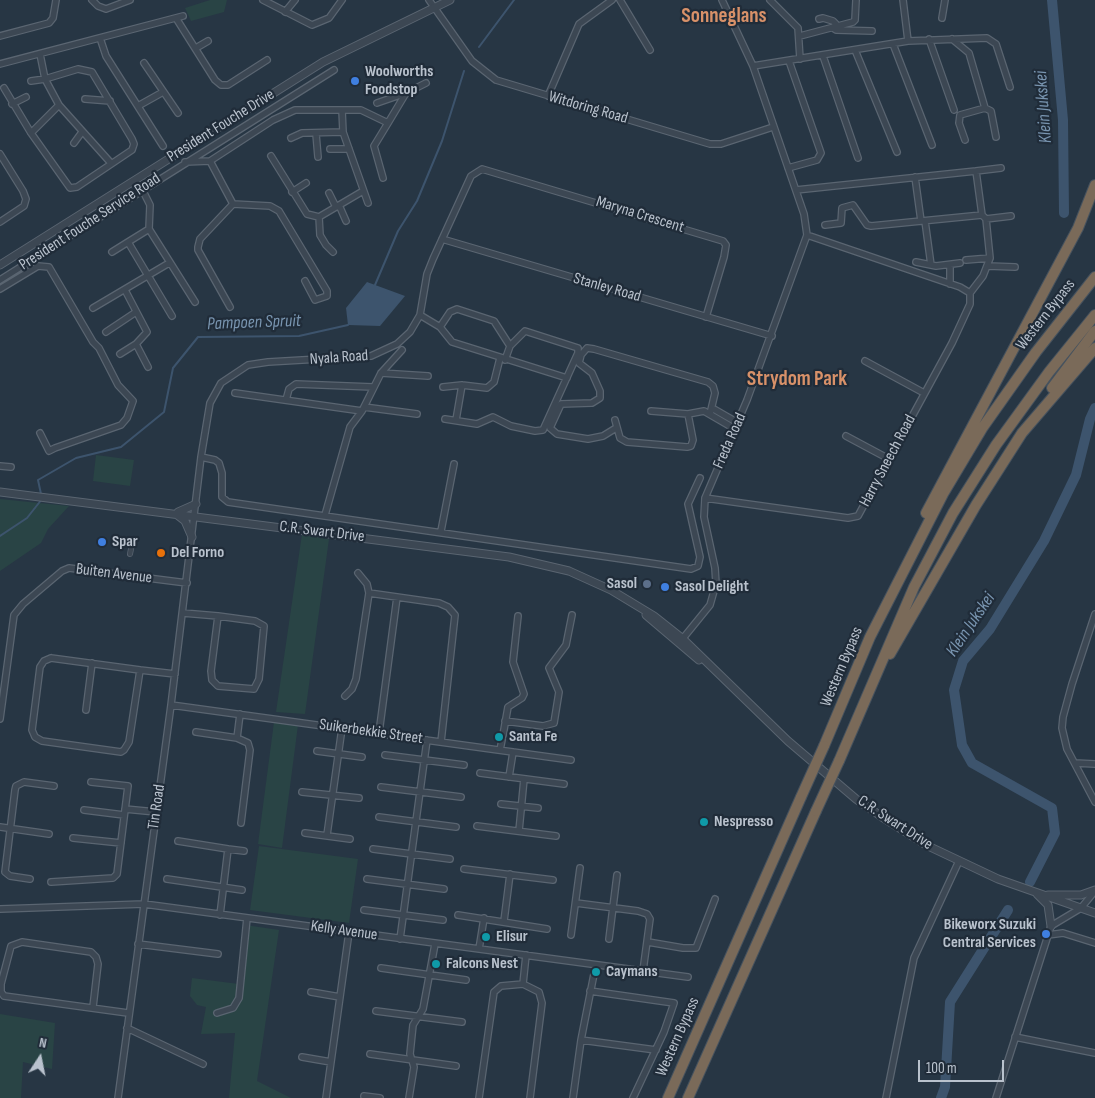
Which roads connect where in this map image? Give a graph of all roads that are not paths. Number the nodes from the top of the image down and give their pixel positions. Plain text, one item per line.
1 (56, 0) edge
2 (92, 0) edge
3 (130, 0) edge
4 (262, 0) edge
5 (295, 0) edge
6 (342, 0) edge
7 (430, 0) edge
8 (450, 0) edge
9 (612, 0) edge
10 (620, 0) edge
11 (722, 0) edge
12 (770, 0) edge
13 (856, 0) edge
14 (903, 0) edge
15 (945, 0) edge
16 (434, 8) junction
17 (286, 12) junction
18 (183, 16) dead end
19 (176, 18) junction
20 (942, 18) dead end
21 (818, 19) dead end
22 (834, 28) junction
23 (872, 31) dead end
24 (0, 36) edge
25 (800, 36) junction
26 (100, 38) junction
27 (929, 39) junction
28 (952, 39) junction
29 (208, 41) dead end
30 (908, 41) junction
31 (893, 44) junction
32 (196, 48) junction
33 (650, 50) dead end
34 (855, 50) junction
35 (40, 54) junction
36 (823, 56) junction
37 (800, 59) junction
38 (267, 60) dead end
39 (789, 60) junction
40 (144, 63) dead end
41 (0, 64) edge
42 (753, 66) junction
43 (334, 70) dead end
44 (45, 80) junction
45 (31, 81) dead end
46 (426, 83) dead end
47 (1010, 87) dead end
48 (4, 88) dead end
49 (163, 92) junction
50 (406, 93) junction
51 (548, 96) junction
52 (26, 97) dead end
53 (85, 99) dead end
54 (110, 101) junction
55 (377, 103) dead end
56 (12, 104) junction
57 (59, 105) junction
58 (138, 106) junction
59 (985, 108) junction
60 (342, 110) junction
61 (954, 110) dead end
62 (178, 113) dead end
63 (388, 123) junction
64 (773, 127) junction
65 (82, 132) junction
66 (343, 132) junction
67 (31, 133) junction
68 (316, 134) junction
69 (996, 137) dead end
70 (291, 138) dead end
71 (965, 140) dead end
72 (74, 143) dead end
73 (932, 145) dead end
74 (163, 146) dead end
75 (330, 149) dead end
76 (349, 149) junction
77 (897, 152) dead end
78 (0, 154) edge
79 (271, 156) dead end
80 (318, 157) dead end
81 (858, 158) dead end
82 (210, 160) junction
83 (110, 162) junction
84 (185, 162) junction
85 (788, 168) junction
86 (1001, 168) dead end
87 (480, 169) joint
88 (976, 171) junction
89 (915, 177) junction
90 (383, 178) dead end
91 (306, 183) dead end
92 (1095, 185) edge
93 (142, 189) junction
94 (796, 190) junction
95 (292, 192) junction
96 (363, 192) junction
97 (329, 193) dead end
98 (368, 203) dead end
99 (233, 204) junction
100 (337, 206) junction
101 (1011, 216) dead end
102 (319, 217) junction
103 (984, 217) junction
104 (346, 221) dead end
105 (923, 221) junction
106 (0, 222) edge
107 (825, 226) dead end
108 (149, 229) junction
109 (807, 235) junction
110 (442, 239) junction
111 (128, 242) junction
112 (112, 252) dead end
113 (333, 252) dead end
114 (990, 258) junction
115 (966, 260) dead end
116 (916, 262) dead end
117 (169, 263) junction
118 (960, 263) dead end
119 (0, 265) edge
120 (931, 265) junction
121 (950, 265) junction
122 (988, 266) junction
123 (1015, 267) dead end
124 (149, 276) junction
125 (1095, 277) edge
126 (0, 280) edge
127 (305, 281) dead end
128 (950, 284) junction
129 (0, 289) edge
130 (125, 290) junction
131 (970, 293) junction
132 (195, 302) dead end
133 (230, 307) dead end
134 (93, 308) dead end
135 (136, 312) junction
136 (420, 315) junction
137 (1095, 315) edge
138 (172, 316) dead end
139 (706, 317) junction
140 (440, 327) junction
141 (1095, 331) edge
142 (106, 332) dead end
143 (772, 336) junction
144 (136, 344) junction
145 (510, 346) junction
146 (1095, 348) edge
147 (402, 350) dead end
148 (120, 354) dead end
149 (503, 359) junction
150 (865, 361) dead end
151 (148, 367) dead end
152 (381, 373) junction
153 (428, 376) dead end
154 (567, 378) junction
155 (462, 385) junction
156 (373, 387) junction
157 (443, 387) dead end
158 (235, 393) dead end
159 (924, 393) junction
160 (286, 400) junction
161 (363, 409) junction
162 (650, 411) dead end
163 (711, 411) junction
164 (417, 414) dead end
165 (688, 414) junction
166 (445, 419) dead end
167 (456, 420) junction
168 (615, 420) dead end
169 (738, 423) junction
170 (616, 428) junction
171 (735, 429) junction
172 (40, 432) dead end
173 (1022, 433) junction
174 (846, 436) dead end
175 (202, 457) junction
176 (889, 459) junction
177 (454, 464) dead end
178 (0, 466) edge
179 (11, 467) dead end
180 (700, 478) dead end
181 (0, 492) edge
182 (705, 498) junction
183 (196, 504) junction
184 (174, 513) junction
185 (194, 515) junction
186 (325, 515) junction
187 (441, 531) junction
188 (192, 537) junction
189 (132, 544) dead end
190 (130, 554) dead end
191 (358, 573) dead end
192 (187, 583) junction
193 (369, 593) junction
194 (397, 597) junction
195 (183, 613) junction
196 (1095, 614) edge
197 (572, 615) dead end
198 (218, 616) junction
199 (518, 616) dead end
200 (870, 637) junction
201 (681, 641) junction
202 (92, 663) junction
203 (140, 670) junction
204 (175, 674) junction
205 (3, 677) edge
206 (868, 690) junction
207 (345, 696) dead end
208 (171, 705) junction
209 (86, 710) dead end
210 (240, 714) junction
211 (0, 719) edge
212 (505, 721) junction
213 (342, 728) junction
214 (196, 732) dead end
215 (379, 733) junction
216 (237, 738) junction
217 (427, 740) junction
218 (441, 742) junction
219 (500, 750) junction
220 (317, 751) dead end
221 (513, 752) junction
222 (339, 754) junction
223 (385, 755) dead end
224 (362, 757) dead end
225 (424, 760) junction
226 (571, 760) dead end
227 (1075, 763) junction
228 (1095, 764) edge
229 (464, 765) dead end
230 (480, 773) dead end
231 (509, 777) junction
232 (524, 779) junction
233 (91, 782) dead end
234 (564, 784) dead end
235 (54, 786) dead end
236 (380, 787) dead end
237 (302, 792) dead end
238 (419, 792) junction
239 (333, 795) junction
240 (460, 797) dead end
241 (359, 798) dead end
242 (1095, 802) edge
243 (501, 804) dead end
244 (522, 806) junction
245 (538, 808) dead end
246 (84, 810) dead end
247 (125, 812) junction
248 (156, 812) junction
249 (379, 817) dead end
250 (414, 822) junction
251 (241, 824) dead end
252 (456, 826) dead end
253 (478, 826) dead end
254 (0, 827) edge
255 (9, 829) junction
256 (519, 831) junction
257 (305, 833) dead end
258 (49, 834) dead end
259 (327, 835) junction
260 (556, 836) dead end
261 (73, 838) dead end
262 (350, 838) dead end
263 (178, 841) dead end
264 (121, 843) junction
265 (228, 849) junction
266 (373, 849) dead end
267 (244, 852) dead end
268 (411, 854) junction
269 (450, 860) dead end
270 (959, 861) junction
271 (580, 868) dead end
272 (464, 869) dead end
273 (510, 874) junction
274 (618, 875) dead end
275 (30, 879) dead end
276 (167, 879) dead end
277 (368, 879) dead end
278 (553, 880) dead end
279 (51, 882) dead end
280 (406, 884) junction
281 (223, 887) junction
282 (444, 889) dead end
283 (242, 890) dead end
284 (1095, 891) edge
285 (1038, 894) junction
286 (715, 900) dead end
287 (144, 904) junction
288 (576, 904) junction
289 (613, 908) junction
290 (1081, 908) junction
291 (0, 909) edge
292 (364, 910) dead end
293 (1095, 913) edge
294 (220, 915) junction
295 (403, 915) junction
296 (458, 915) dead end
297 (247, 918) junction
298 (484, 918) junction
299 (443, 920) dead end
300 (504, 921) junction
301 (1051, 926) junction
302 (547, 929) dead end
303 (349, 932) junction
304 (1048, 935) junction
305 (571, 936) dead end
306 (400, 939) junction
307 (609, 939) dead end
308 (648, 942) junction
309 (1095, 943) edge
310 (138, 944) junction
311 (435, 944) junction
312 (479, 949) junction
313 (218, 954) dead end
314 (526, 955) junction
315 (381, 968) dead end
316 (595, 970) junction
317 (643, 971) junction
318 (429, 975) junction
319 (688, 977) dead end
320 (466, 980) dead end
321 (523, 984) junction
322 (590, 990) junction
323 (310, 992) dead end
324 (340, 997) junction
325 (93, 1007) junction
326 (376, 1011) dead end
327 (217, 1012) dead end
328 (128, 1013) junction
329 (419, 1017) junction
330 (462, 1022) dead end
331 (127, 1028) junction
332 (1015, 1037) junction
333 (581, 1040) junction
334 (656, 1050) junction
335 (1095, 1053) edge
336 (370, 1054) dead end
337 (302, 1058) dead end
338 (412, 1060) junction
339 (331, 1062) junction
340 (203, 1064) dead end
341 (456, 1066) dead end
342 (364, 1096) dead end
343 (118, 1098) edge
344 (326, 1098) edge
345 (380, 1098) edge
346 (409, 1098) edge
347 (479, 1098) edge
348 (530, 1098) edge
349 (573, 1098) edge
350 (633, 1098) edge
351 (668, 1098) edge
352 (688, 1098) edge
353 (886, 1098) edge
354 (996, 1098) edge

1 - 24 street
2 - 3 street
4 - 17 street
5 - 17 street
6 - 17 street
7 - 16 street, Witdoring Road
8 - 16 street, President Fouche Drive
9 - 51 street
10 - 33 street
11 - 42 street
12 - 25 street
13 - 22 street
14 - 30 street
15 - 20 street
16 - 51 street, Witdoring Road
16 - 119 street, President Fouche Drive
18 - 19 street
19 - 26 street
19 - 32 street
21 - 22 street
22 - 23 street
22 - 25 street
25 - 37 street
26 - 35 street
26 - 58 street
27 - 28 street
27 - 30 street
27 - 61 street
28 - 47 street
28 - 59 street
29 - 32 street
30 - 31 street
31 - 34 street
31 - 73 street
32 - 38 street
34 - 36 street
34 - 77 street
35 - 41 street
35 - 44 street
36 - 37 street
36 - 81 street
37 - 39 street
39 - 42 street
39 - 85 street
40 - 49 street
42 - 64 street
43 - 84 street, President Fouche Service Road
44 - 45 street
44 - 54 street
44 - 57 street
46 - 50 street
48 - 56 street
49 - 58 street
49 - 62 street
50 - 55 street
50 - 63 street
51 - 64 street, Witdoring Road
52 - 56 street
53 - 54 street
54 - 83 street
56 - 67 street
57 - 65 street
57 - 67 street
58 - 74 street
59 - 69 street
59 - 71 street
60 - 63 street
60 - 66 street
60 - 82 street
63 - 90 street
64 - 85 street
65 - 72 street
65 - 83 street
66 - 68 street
66 - 76 street
67 - 83 street
68 - 70 street
68 - 80 street
75 - 76 street
76 - 96 street
78 - 106 street
79 - 95 street
82 - 84 street
82 - 99 street
84 - 93 street, President Fouche Service Road
85 - 94 street
86 - 88 street
87 - 110 street, Nyala Road
87 - 139 street, Maryna Crescent
88 - 89 street
88 - 103 street
89 - 94 street
89 - 105 street
91 - 95 street
92 - 200 highway
93 - 108 street
93 - 126 street, President Fouche Service Road
94 - 109 street
95 - 102 street
96 - 98 street
96 - 100 street
97 - 100 street
99 - 127 street
99 - 133 street
100 - 102 street
100 - 104 street
101 - 103 street
102 - 113 street
103 - 105 street
103 - 114 street
105 - 107 street
105 - 120 street
108 - 111 street
108 - 117 street
109 - 128 street
109 - 143 street, Freda Road
110 - 136 street, Nyala Road
110 - 139 street, Stanley Road
111 - 112 street
111 - 124 street
114 - 115 street
114 - 122 street
116 - 120 street
117 - 124 street
117 - 132 street
118 - 121 street
120 - 121 street
121 - 128 street
122 - 123 street
122 - 131 street
124 - 130 street
124 - 138 street
125 - 200 highway, Western Bypass
128 - 131 street
129 - 172 street
130 - 134 street
130 - 135 street
131 - 159 street, Harry Sneech Road
135 - 142 street
135 - 144 street
136 - 140 street
136 - 175 street, Nyala Road
137 - 206 highway, Western Bypass
139 - 143 street, Stanley Road
140 - 145 street
140 - 149 street
141 - 173 highway
143 - 169 street, Freda Road
144 - 148 street
144 - 151 street
145 - 149 street
145 - 154 street
146 - 173 highway
147 - 152 street
149 - 154 street
149 - 155 street
150 - 159 street
152 - 153 street
152 - 156 street
154 - 167 street
155 - 157 street
155 - 167 street
156 - 160 street
156 - 161 street
158 - 160 street
159 - 176 street, Harry Sneech Road
160 - 161 street
161 - 164 street
161 - 186 street
162 - 165 street
163 - 165 street
163 - 169 street
163 - 170 street
163 - 171 street
165 - 170 street
166 - 167 street
168 - 170 street
169 - 171 street, Freda Road
171 - 182 street, Freda Road
173 - 206 highway
174 - 176 street
175 - 183 street, Nyala Road
175 - 186 street
176 - 182 street, Harry Sneech Road
177 - 187 street
178 - 179 street
180 - 187 street
181 - 184 street, C.R. Swart Drive
182 - 201 street, Freda Road
183 - 184 street
183 - 185 street, Nyala Road
184 - 185 street, C.R. Swart Drive
184 - 188 street
185 - 188 street, Tin Road
185 - 201 street, C.R. Swart Drive
186 - 187 street
188 - 192 street, Tin Road
189 - 190 street
191 - 193 street
192 - 195 street, Tin Road
192 - 205 street, Buiten Avenue
193 - 194 street
193 - 207 street
194 - 215 street
194 - 218 street
195 - 198 street
195 - 204 street, Tin Road
196 - 227 street
197 - 212 street
198 - 198 street
199 - 212 street
200 - 351 highway, Western Bypass, bridge
201 - 270 street, C.R. Swart Drive
202 - 203 street
202 - 203 street
202 - 209 street
203 - 204 street
204 - 208 street, Tin Road
205 - 211 street, Buiten Avenue
206 - 352 highway, Western Bypass, bridge
208 - 210 street, Suikerbekkie Street
208 - 248 street, Tin Road
210 - 213 street, Suikerbekkie Street
210 - 216 street
212 - 219 street
213 - 215 street, Suikerbekkie Street
213 - 222 street
214 - 216 street
215 - 217 street, Suikerbekkie Street
216 - 251 street
217 - 218 street, Suikerbekkie Street
217 - 225 street
218 - 219 street, Suikerbekkie Street
219 - 221 street, Suikerbekkie Street
220 - 222 street
221 - 226 street, Suikerbekkie Street
221 - 231 street
222 - 224 street
222 - 239 street
223 - 225 street
225 - 229 street
225 - 238 street
227 - 228 street
227 - 242 street
230 - 231 street
231 - 232 street
232 - 234 street
232 - 244 street
233 - 247 street
235 - 255 street
236 - 238 street
237 - 239 street
238 - 240 street
238 - 250 street
239 - 241 street
239 - 259 street
243 - 244 street
244 - 245 street
244 - 256 street
246 - 247 street
247 - 248 street
247 - 264 street
248 - 287 street, Tin Road
249 - 250 street
250 - 252 street
250 - 268 street
253 - 256 street
254 - 255 street
255 - 258 street
255 - 275 street
256 - 260 street
257 - 259 street
259 - 262 street
261 - 264 street
263 - 265 street
264 - 279 street
265 - 267 street
265 - 281 street
266 - 268 street
268 - 269 street
268 - 280 street
270 - 285 street, C.R. Swart Drive
270 - 353 street
271 - 288 street
272 - 273 street
273 - 278 street
273 - 300 street
274 - 289 street
276 - 281 street
277 - 280 street
280 - 282 street
280 - 295 street
281 - 283 street
281 - 294 street
284 - 285 street
284 - 290 street
285 - 290 street, C.R. Swart Drive
285 - 301 street
286 - 308 street
287 - 291 street, Kelly Avenue
287 - 294 street, Kelly Avenue
287 - 310 street, Tin Road
288 - 289 street
288 - 305 street
289 - 307 street
289 - 308 street
290 - 293 street, C.R. Swart Drive
290 - 301 street
292 - 295 street
294 - 297 street, Kelly Avenue
295 - 299 street
295 - 306 street
296 - 298 street
297 - 303 street, Kelly Avenue
297 - 327 street
298 - 300 street
298 - 312 street
300 - 302 street
301 - 304 street
303 - 306 street, Kelly Avenue
303 - 324 street
304 - 309 street
304 - 332 street
306 - 311 street, Kelly Avenue
308 - 317 street
310 - 313 street
310 - 328 street, Tin Road
311 - 312 street, Kelly Avenue
311 - 318 street
312 - 314 street, Kelly Avenue
314 - 316 street, Kelly Avenue
314 - 321 street
315 - 318 street
316 - 317 street, Kelly Avenue
316 - 322 street
317 - 319 street, Kelly Avenue
318 - 320 street
318 - 329 street
321 - 347 street
321 - 348 street
322 - 333 street
322 - 334 street
323 - 324 street
324 - 339 street
325 - 325 street
325 - 328 street
326 - 329 street
328 - 331 street, Tin Road
329 - 330 street
329 - 338 street
331 - 340 street
331 - 343 street, Tin Road
332 - 335 street
332 - 354 street
333 - 334 street
333 - 349 street
334 - 350 street
336 - 338 street
337 - 339 street
338 - 341 street
338 - 346 street
339 - 344 street
342 - 345 street

